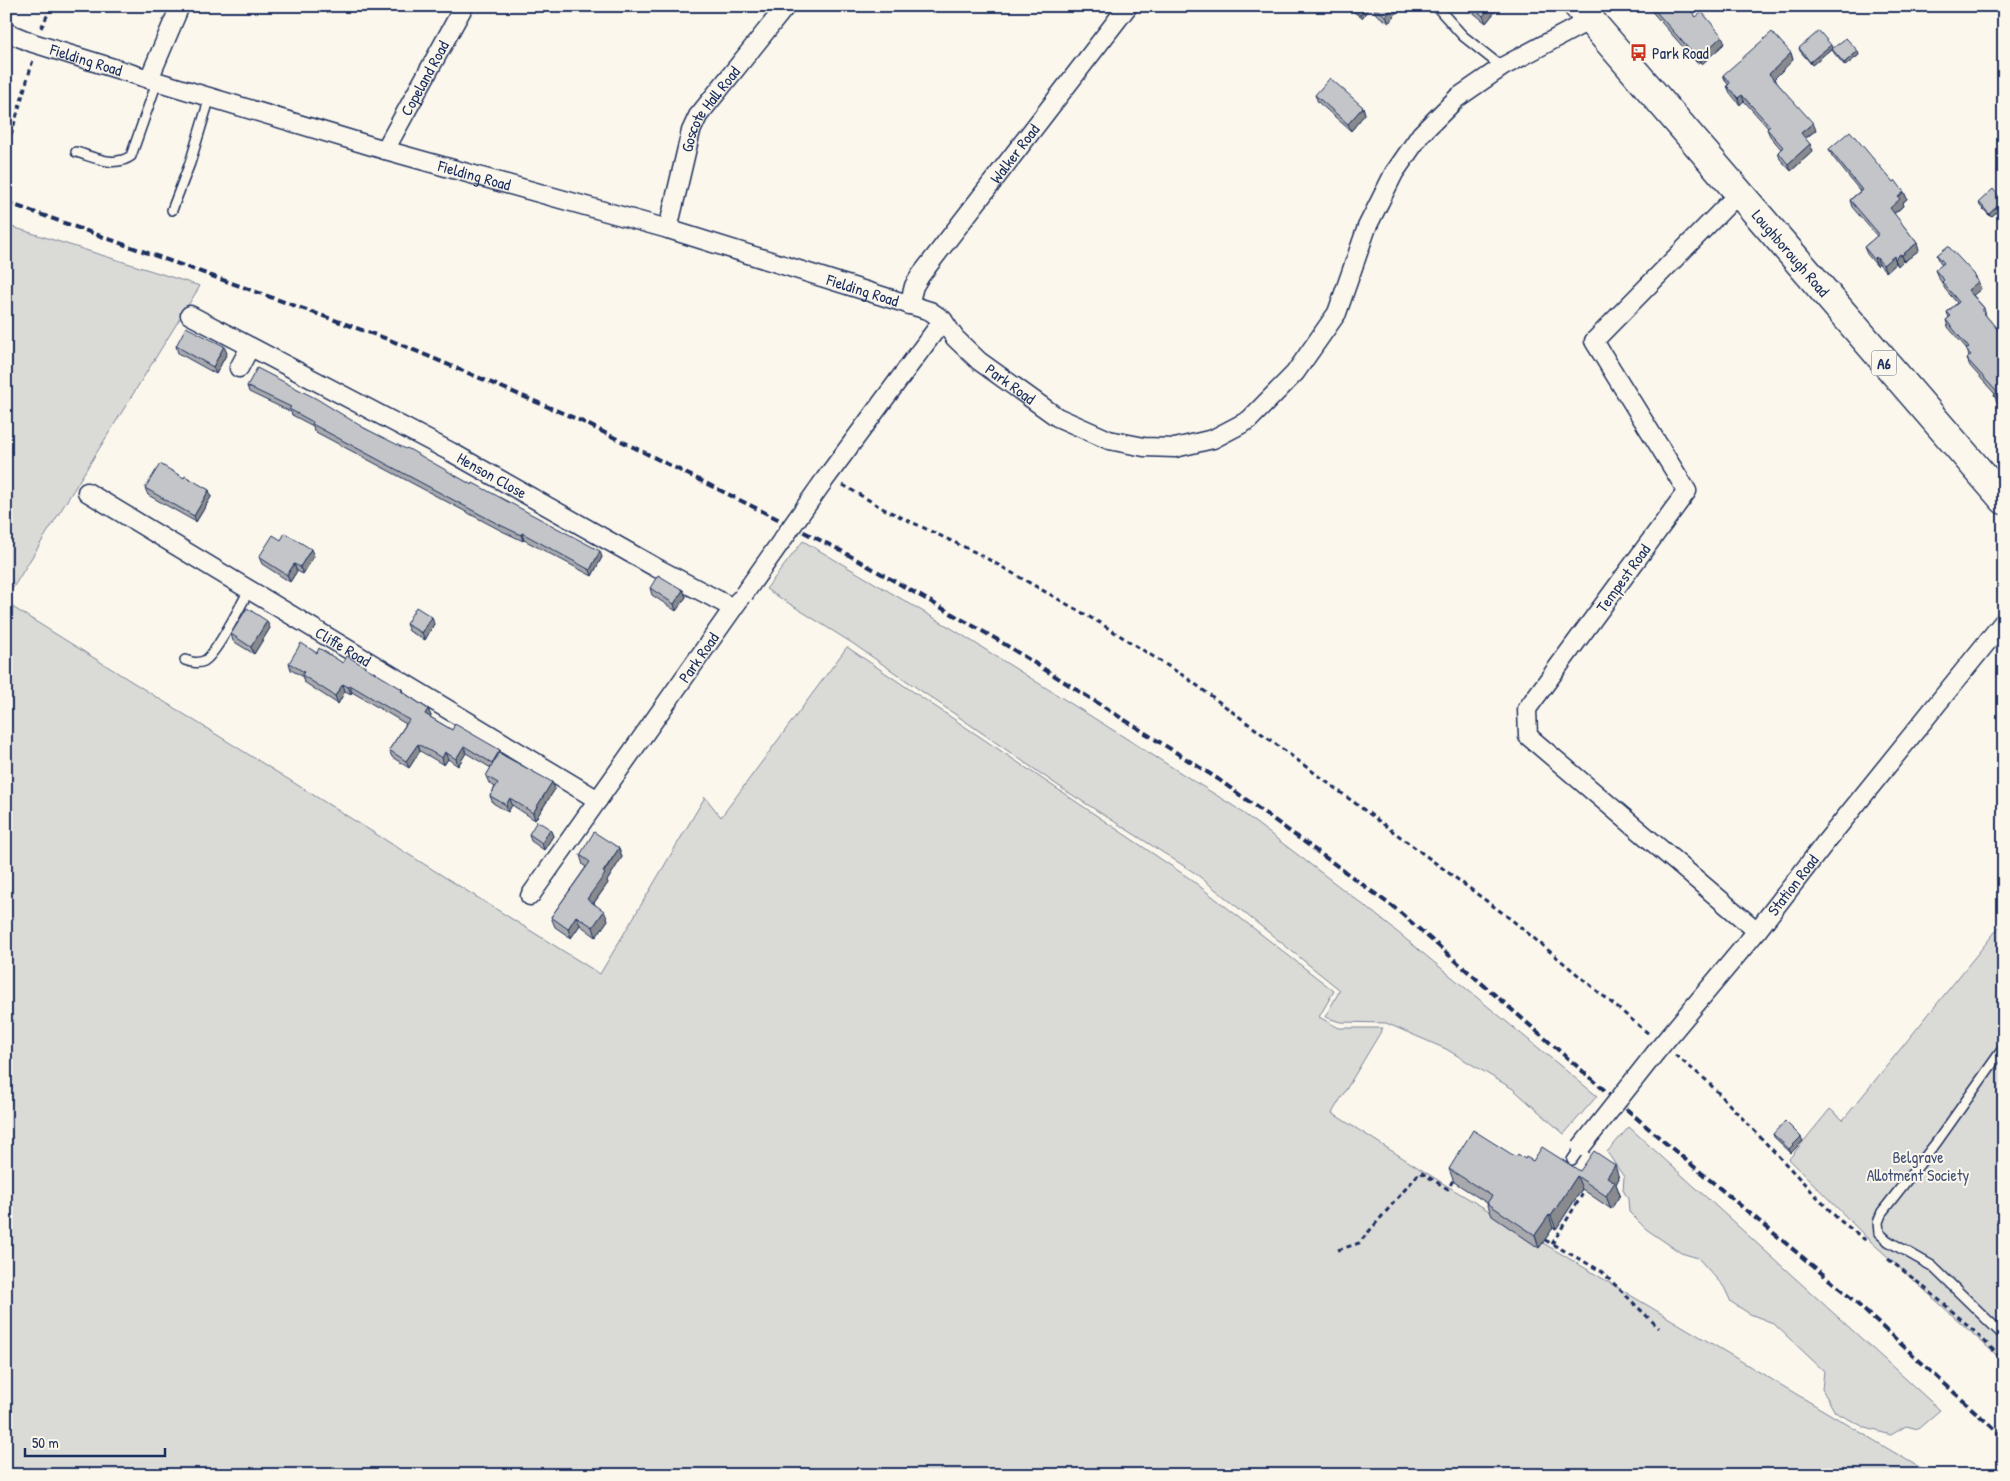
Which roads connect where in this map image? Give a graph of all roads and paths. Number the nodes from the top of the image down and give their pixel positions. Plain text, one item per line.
1 (52, 6) edge
2 (180, 6) edge
3 (464, 6) edge
4 (786, 6) edge
5 (1128, 6) edge
6 (1436, 6) edge
7 (1584, 13) edge
8 (6, 32) edge
9 (33, 43) junction
10 (1502, 67) junction
11 (153, 80) junction
12 (210, 97) junction
13 (385, 150) junction
14 (6, 152) edge
15 (76, 152) dead end
16 (1738, 194) junction
17 (172, 210) dead end
18 (668, 229) junction
19 (909, 305) junction
20 (190, 314) dead end
21 (943, 320) junction
22 (250, 346) junction
23 (239, 368) dead end
24 (825, 479) junction
25 (87, 492) dead end
26 (2004, 500) edge
27 (249, 590) junction
28 (738, 601) junction
29 (2004, 621) edge
30 (185, 660) dead end
31 (598, 800) junction
32 (530, 896) dead end
33 (1757, 931) junction
34 (2004, 1047) edge
35 (1659, 1049) junction
36 (1576, 1154) dead end
37 (1457, 1174) edge
38 (1582, 1186) edge
39 (1545, 1240) edge
40 (1868, 1243) dead end
41 (1552, 1244) junction
42 (1338, 1250) dead end
43 (1883, 1254) dead end
44 (1659, 1328) dead end
45 (2004, 1336) edge
46 (2004, 1361) edge

1 - 9 path
2 - 11 street
3 - 13 street, Copeland Road
4 - 18 street, Goscote Hall Road
5 - 19 street, Walker Road
6 - 10 lane
7 - 10 street, Park Road
7 - 16 highway, Loughborough Road / A6
8 - 9 street, Fielding Road
9 - 11 street, Fielding Road
9 - 14 path
10 - 21 street, Park Road
11 - 12 street, Fielding Road
11 - 15 lane
12 - 13 street, Fielding Road
12 - 17 lane
13 - 18 street, Fielding Road
16 - 26 highway, Loughborough Road / A6
16 - 33 street, Tempest Road
18 - 19 street, Fielding Road
19 - 21 street, Fielding Road
20 - 22 street, Henson Close
21 - 24 street, Park Road
22 - 23 street
22 - 28 street, Henson Close
24 - 28 street, Park Road, bridge
24 - 35 path
25 - 27 street, Cliffe Road
27 - 30 lane
27 - 31 street, Cliffe Road
28 - 31 street, Park Road
29 - 33 street, Station Road
31 - 32 street, Park Road
33 - 35 street, Station Road
34 - 45 lane
35 - 36 street, Station Road, bridge
35 - 40 path
37 - 42 path
38 - 41 path
39 - 41 path
41 - 44 path
43 - 46 path

